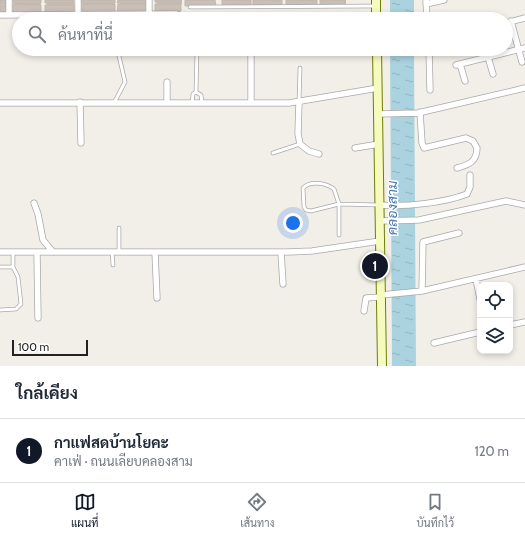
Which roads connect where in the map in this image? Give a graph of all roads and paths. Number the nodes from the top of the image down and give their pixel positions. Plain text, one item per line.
1 (9, 0) edge
2 (78, 0) edge
3 (149, 0) edge
4 (444, 0) edge
5 (426, 2) edge
6 (376, 3) edge
7 (190, 7) dead end
8 (78, 12) edge
9 (149, 12) edge
10 (427, 12) edge
11 (0, 15) edge
12 (9, 15) junction
13 (12, 15) edge
14 (525, 18) edge
15 (513, 21) edge
16 (513, 36) edge
17 (525, 48) edge
18 (518, 50) junction
19 (513, 51) edge
20 (119, 56) dead end
21 (197, 56) edge
22 (251, 56) edge
23 (377, 56) edge
24 (428, 56) edge
25 (492, 56) edge
26 (488, 57) junction
27 (522, 62) dead end
28 (300, 68) dead end
29 (493, 74) dead end
30 (465, 81) dead end
31 (167, 82) dead end
32 (378, 88) junction
33 (525, 88) edge
34 (430, 90) dead end
35 (196, 92) junction
36 (80, 102) junction
37 (299, 102) junction
38 (0, 103) edge
39 (114, 103) junction
40 (167, 103) junction
41 (192, 103) junction
42 (202, 103) junction
43 (251, 103) junction
44 (419, 113) junction
45 (378, 114) junction
46 (82, 143) dead end
47 (300, 144) junction
48 (379, 144) junction
49 (354, 148) dead end
50 (273, 153) dead end
51 (319, 154) dead end
52 (457, 168) dead end
53 (470, 174) dead end
54 (34, 202) dead end
55 (340, 204) junction
56 (380, 205) junction
57 (525, 205) edge
58 (384, 221) junction
59 (119, 228) dead end
60 (459, 233) dead end
61 (339, 235) dead end
62 (380, 240) junction
63 (0, 252) edge
64 (13, 252) junction
65 (37, 252) junction
66 (53, 252) junction
67 (112, 252) junction
68 (119, 252) junction
69 (155, 252) junction
70 (281, 252) junction
71 (113, 265) dead end
72 (0, 267) edge
73 (13, 267) junction
74 (525, 267) edge
75 (476, 279) junction
76 (283, 284) dead end
77 (477, 284) edge
78 (421, 291) junction
79 (381, 296) junction
80 (157, 298) dead end
81 (0, 310) edge
82 (364, 311) dead end
83 (38, 318) dead end
84 (525, 322) edge
85 (513, 324) edge
86 (477, 333) edge
87 (434, 343) dead end
88 (382, 366) edge

1 - 12 street
2 - 8 street
3 - 9 street
4 - 5 street
5 - 10 street
6 - 7 lane
11 - 12 street
12 - 13 street
14 - 15 street
16 - 18 street
17 - 18 street
18 - 19 street
18 - 27 street
20 - 39 lane
21 - 35 lane
22 - 43 street
23 - 32 main road
24 - 34 street
25 - 26 street
26 - 29 street
26 - 30 street
28 - 37 lane
31 - 40 street
32 - 37 street
32 - 45 main road
33 - 44 street
35 - 41 lane
35 - 42 lane
36 - 38 street
36 - 39 street
36 - 46 street
37 - 43 street
37 - 47 street
39 - 40 street
40 - 41 street
41 - 42 street
42 - 43 street
44 - 45 street
44 - 52 street
45 - 48 main road
47 - 50 lane
47 - 51 street
48 - 49 street
48 - 56 main road
53 - 56 street
54 - 66 street
55 - 55 lane
55 - 56 lane
55 - 61 lane
56 - 58 main road
57 - 58 street
58 - 62 main road
59 - 68 lane
60 - 78 street
62 - 70 street
62 - 79 main road
63 - 64 street
64 - 65 street
64 - 73 lane
65 - 66 street
65 - 83 street
66 - 67 street
67 - 68 street
67 - 71 lane
68 - 69 street
69 - 70 street
69 - 80 street
70 - 76 street
72 - 73 lane
73 - 81 lane
74 - 75 street
75 - 77 street
75 - 78 street
78 - 79 street
79 - 82 street
79 - 88 main road
84 - 85 street
86 - 87 street

